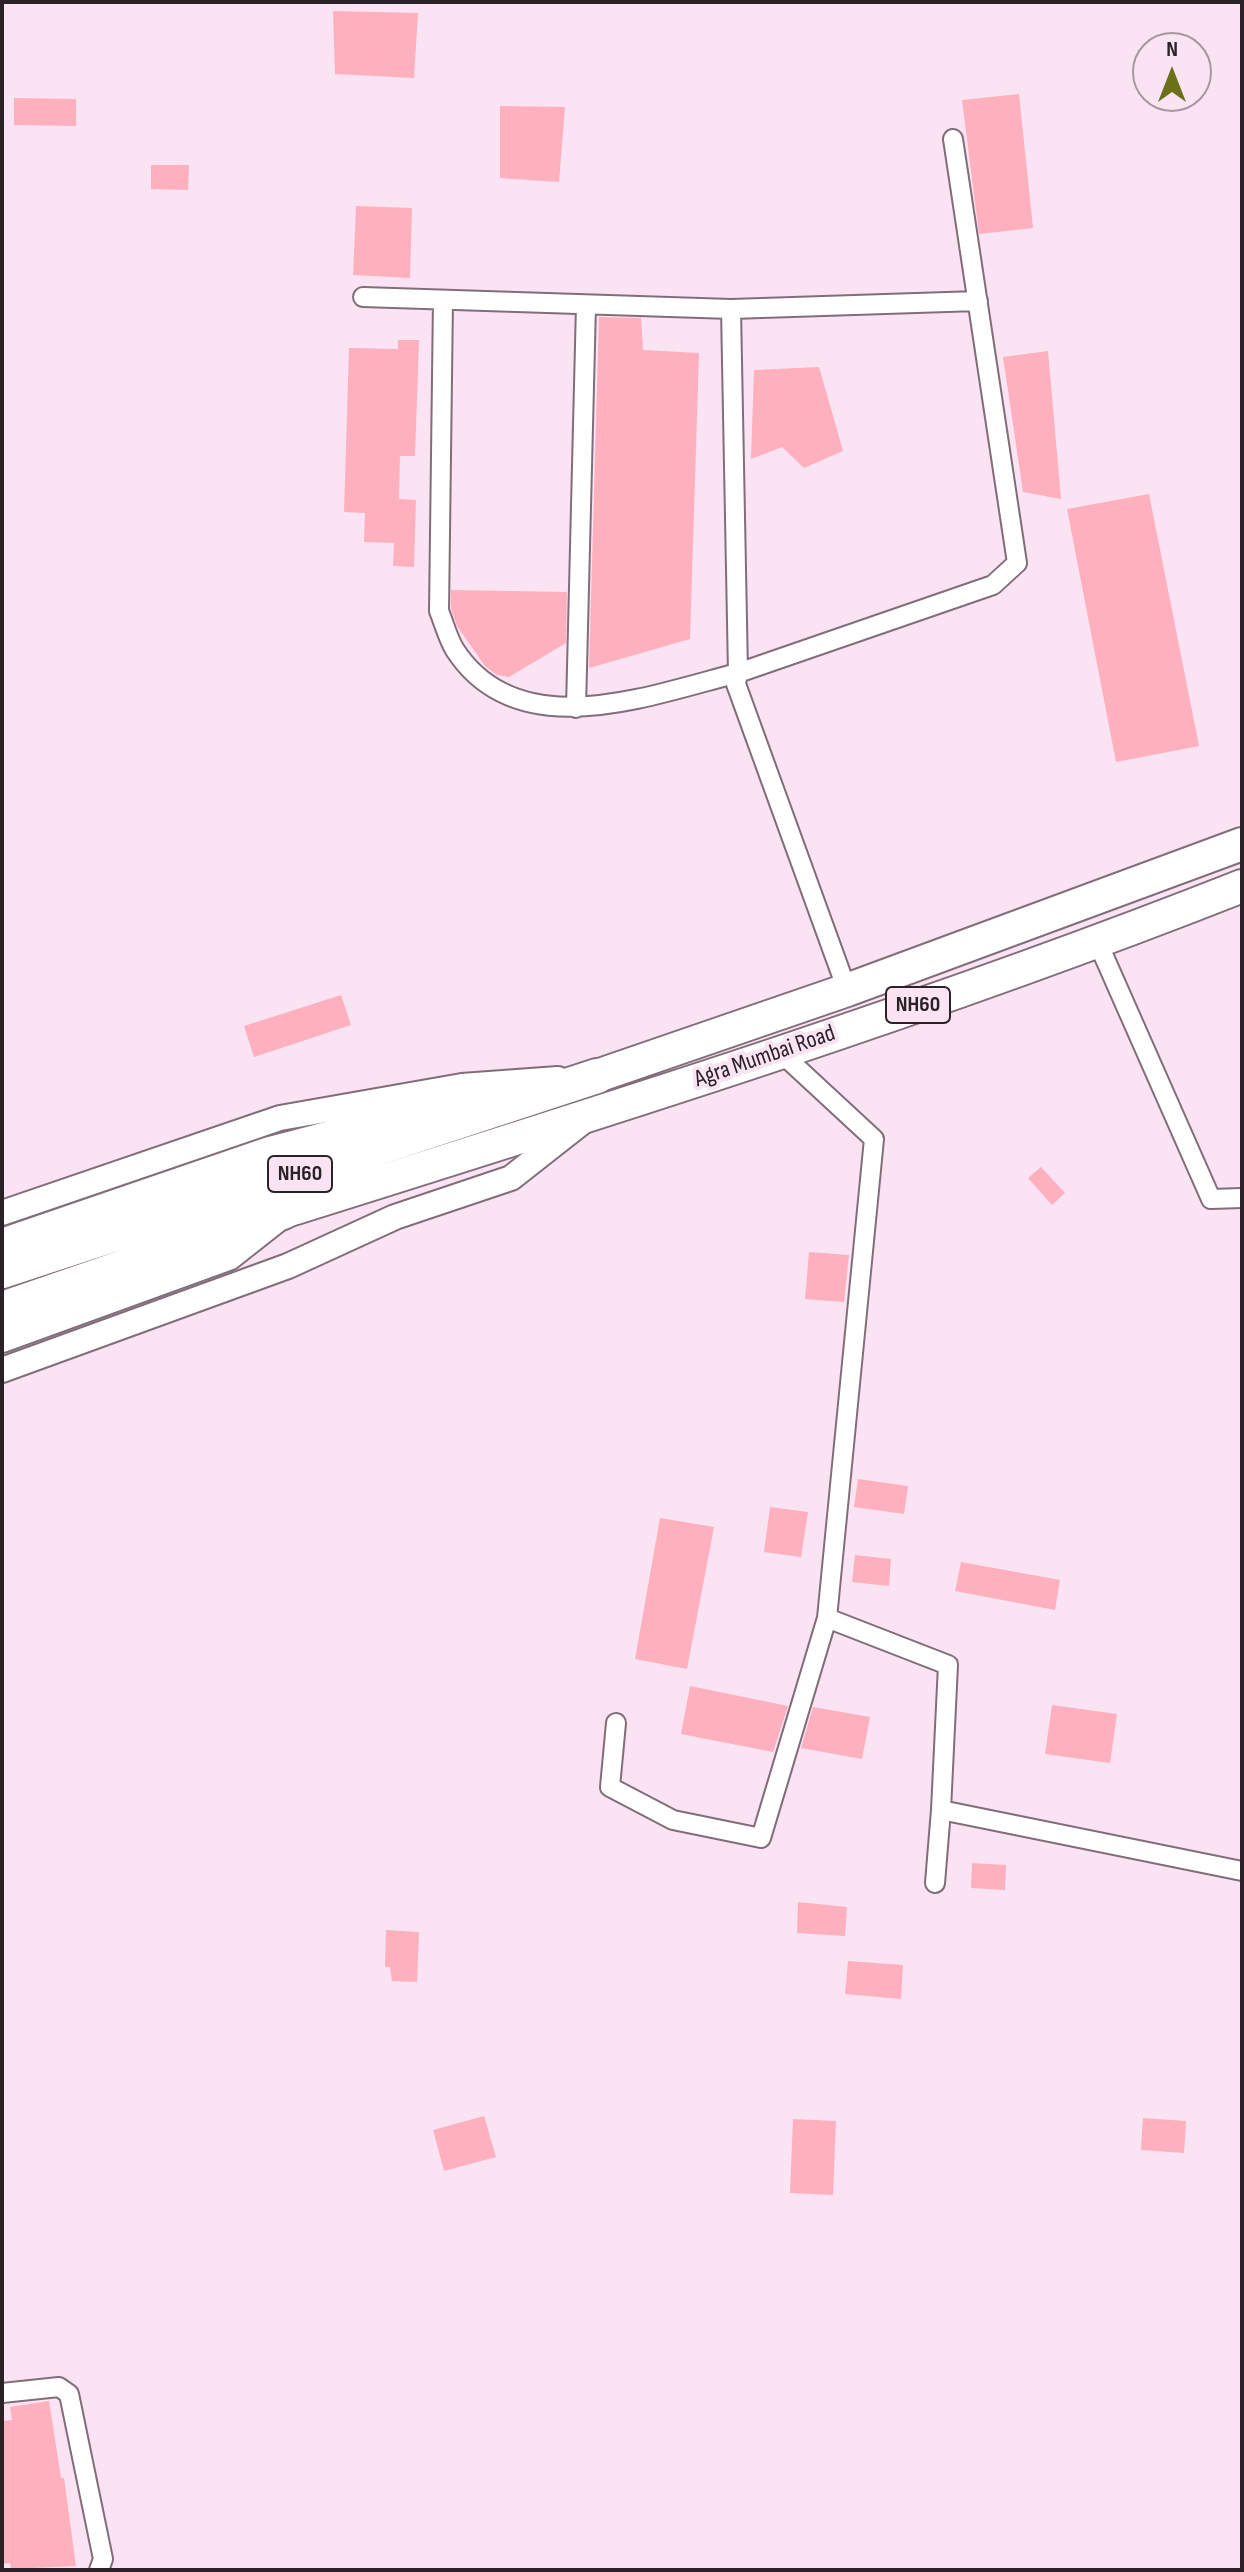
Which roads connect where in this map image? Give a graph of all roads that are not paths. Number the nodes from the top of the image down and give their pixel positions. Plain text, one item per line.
1 (953, 139) dead end
2 (363, 297) dead end
3 (443, 300) junction
4 (978, 301) junction
5 (586, 305) junction
6 (731, 309) junction
7 (738, 673) junction
8 (576, 708) junction
9 (1242, 844) edge
10 (1242, 886) edge
11 (1098, 943) junction
12 (847, 990) junction
13 (780, 1052) junction
14 (597, 1076) junction
15 (506, 1107) junction
16 (590, 1116) junction
17 (1242, 1198) edge
18 (283, 1212) junction
19 (2, 1213) edge
20 (2, 1244) edge
21 (2, 1271) edge
22 (2, 1309) edge
23 (2, 1337) edge
24 (2, 1370) edge
25 (827, 1618) junction
26 (616, 1723) dead end
27 (941, 1810) junction
28 (1242, 1871) edge
29 (935, 1883) dead end
30 (2, 2393) edge
31 (99, 2570) edge

1 - 4 street
2 - 3 street
3 - 5 street
3 - 8 street
4 - 6 street
4 - 7 street
5 - 6 street
5 - 8 street
6 - 7 street
7 - 8 street
7 - 12 street
9 - 12 highway, Agra Mumbai Road / NH60
10 - 11 highway, Agra Mumbai Road / NH60
11 - 13 highway, Agra Mumbai Road / NH60
11 - 17 street
12 - 14 highway, Agra Mumbai Road / NH60
13 - 16 highway, Agra Mumbai Road / NH60
13 - 25 street
14 - 15 highway, NH60
14 - 19 street
15 - 20 main road
15 - 21 highway, NH60
16 - 18 highway, Agra Mumbai Road / NH60
16 - 24 street
18 - 22 highway, NH60
18 - 23 main road
25 - 26 street
25 - 27 street
27 - 28 street
27 - 29 street
30 - 31 street

